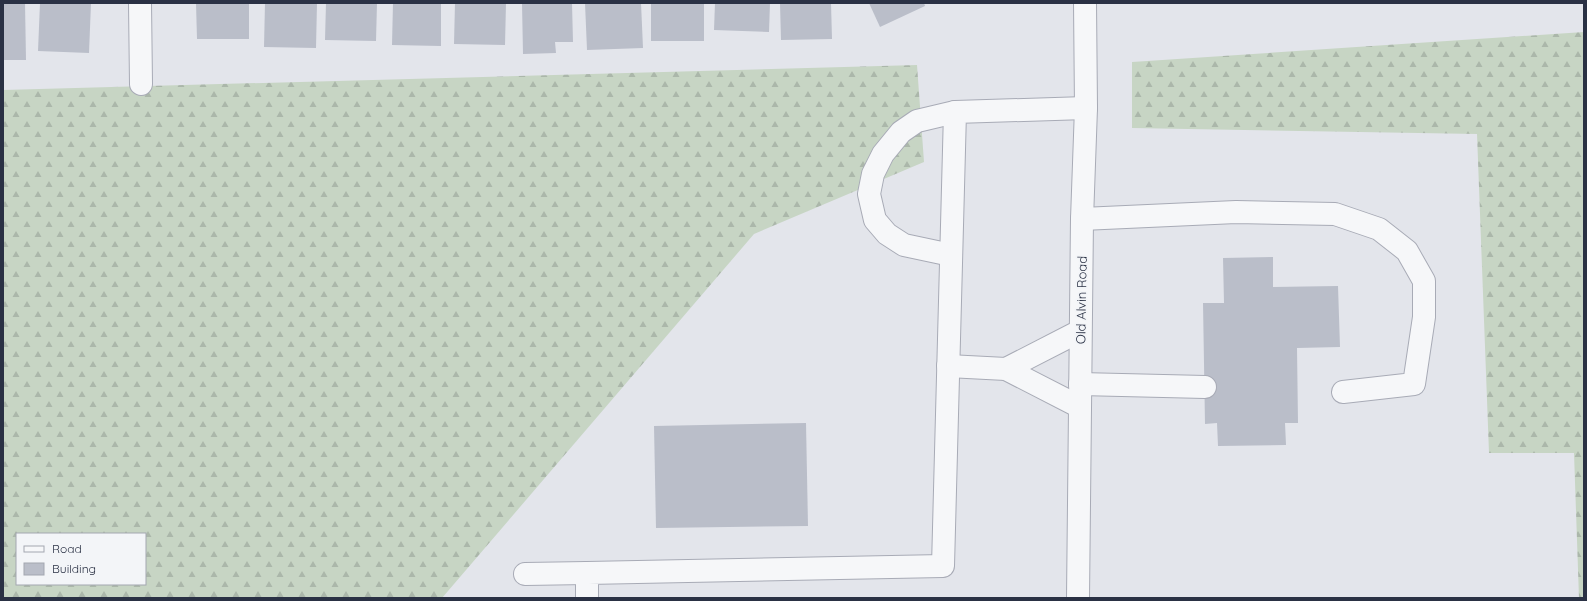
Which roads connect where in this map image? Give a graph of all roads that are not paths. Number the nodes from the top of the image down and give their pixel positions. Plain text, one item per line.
1 (140, 3) edge
2 (1085, 3) edge
3 (142, 84) dead end
4 (1086, 108) junction
5 (955, 112) junction
6 (1082, 219) junction
7 (951, 255) junction
8 (1080, 331) junction
9 (948, 366) junction
10 (1006, 370) junction
11 (1080, 384) junction
12 (1205, 387) dead end
13 (1343, 392) dead end
14 (1080, 407) junction
15 (587, 573) junction
16 (525, 574) dead end
17 (587, 598) edge
18 (1078, 598) edge

1 - 3 street
2 - 4 street, Old Alvin Road
4 - 5 street
4 - 6 street, Old Alvin Road
5 - 7 street
5 - 7 street
6 - 8 street, Old Alvin Road
6 - 13 street
7 - 9 street
8 - 10 street
8 - 11 street, Old Alvin Road
9 - 10 street
9 - 15 street
10 - 14 street
11 - 12 street
11 - 14 street, Old Alvin Road
14 - 18 street, Old Alvin Road
15 - 16 street
15 - 17 street

